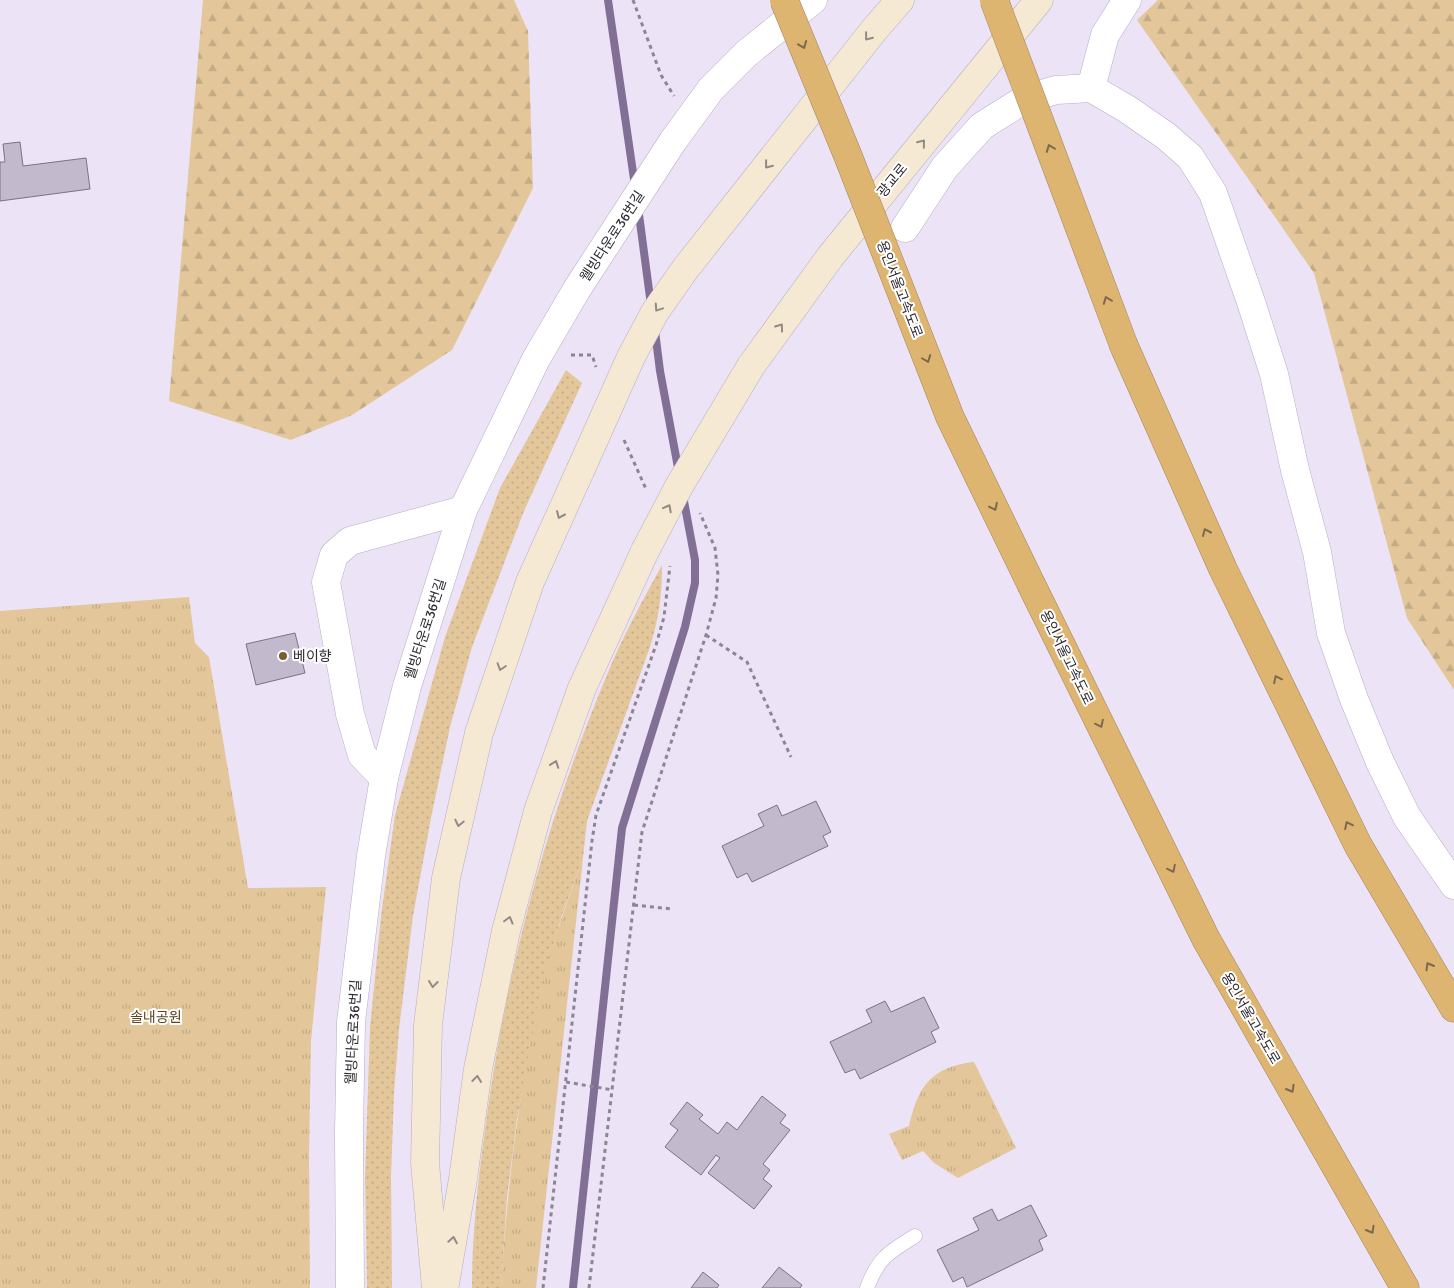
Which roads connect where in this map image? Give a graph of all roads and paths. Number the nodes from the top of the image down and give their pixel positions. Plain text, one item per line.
1 (633, 0) edge
2 (784, 0) edge
3 (813, 0) edge
4 (900, 0) edge
5 (994, 0) edge
6 (1039, 0) edge
7 (1127, 0) edge
8 (1092, 88) junction
9 (692, 116) junction
10 (905, 228) dead end
11 (536, 359) junction
12 (597, 370) dead end
13 (623, 438) dead end
14 (650, 497) dead end
15 (463, 510) junction
16 (700, 513) dead end
17 (658, 555) junction
18 (706, 635) junction
19 (791, 757) dead end
20 (384, 778) junction
21 (1454, 885) edge
22 (634, 906) junction
23 (672, 909) dead end
24 (1454, 1008) edge
25 (566, 1082) junction
26 (613, 1090) junction
27 (915, 1236) dead end
28 (350, 1288) edge
29 (436, 1288) edge
30 (444, 1288) edge
31 (543, 1288) edge
32 (590, 1288) edge
33 (867, 1288) edge
34 (1405, 1288) edge

1 - 9 path
2 -> 34 highway, 용인서울고속도로, bridge
3 - 9 street, 웰빙타운로36번길
4 -> 29 main road, bridge
24 -> 5 highway, bridge
17 -> 6 main road, 광교로, bridge
7 - 8 street
8 - 10 street
8 - 21 street
9 - 11 street, 웰빙타운로36번길
11 - 12 path
11 - 15 street, 웰빙타운로36번길
13 - 14 path
15 - 20 street, 웰빙타운로36번길
15 - 20 street
16 - 18 path
17 - 25 path
30 -> 17 main road, 광교로
18 - 19 path
18 - 22 path
20 - 28 street, 웰빙타운로36번길
22 - 23 path
22 - 26 path
25 - 26 path
25 - 31 path
26 - 32 path
27 - 33 lane

